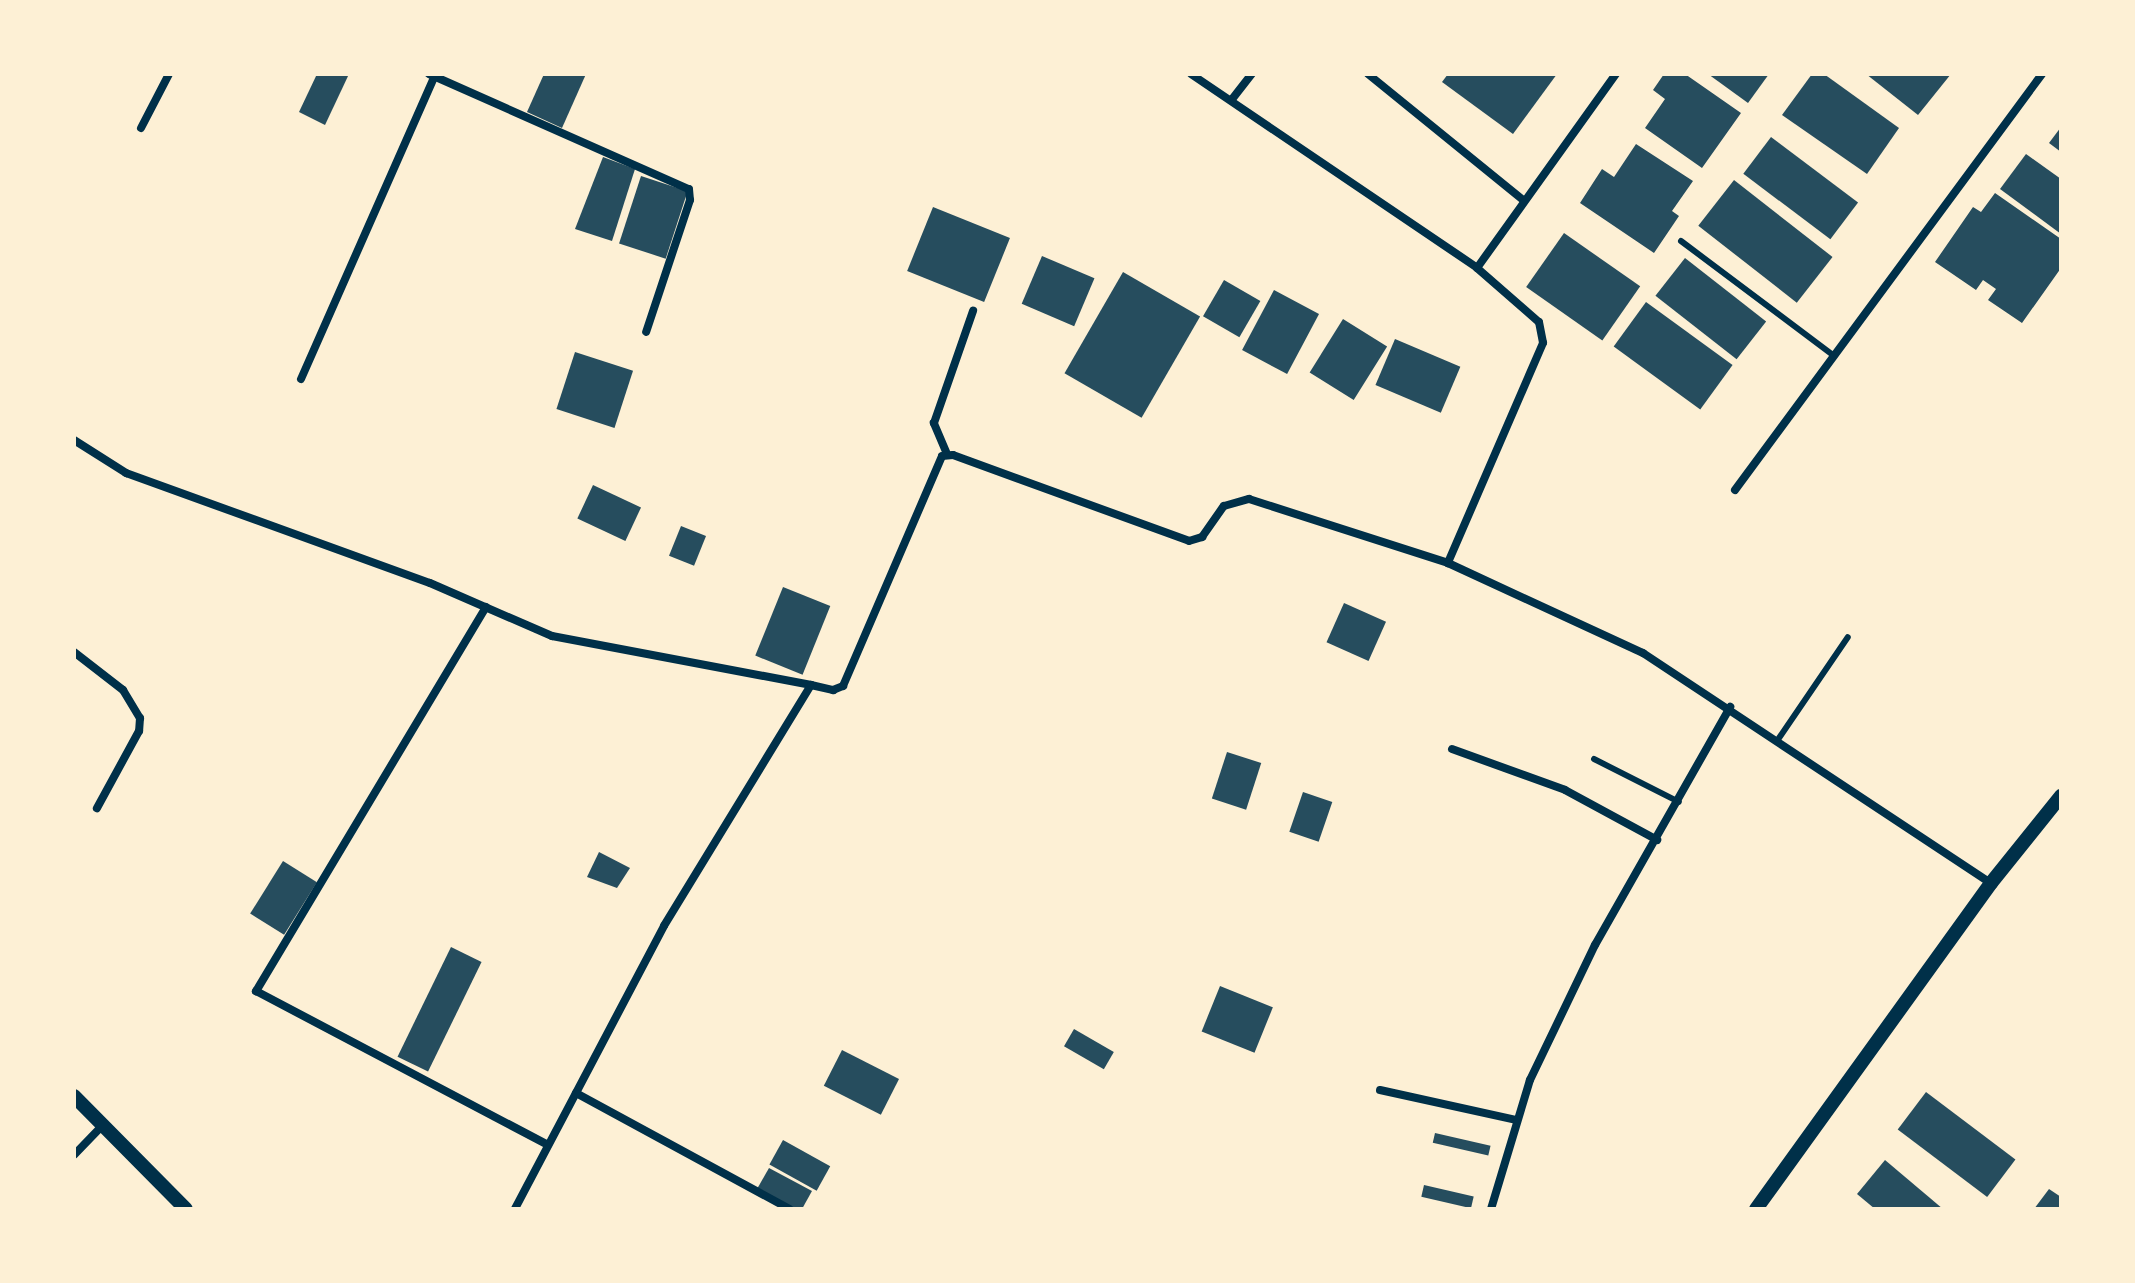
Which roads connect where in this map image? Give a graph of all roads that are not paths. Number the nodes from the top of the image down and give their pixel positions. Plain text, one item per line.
1 (169, 74) edge
2 (1191, 74) edge
3 (1252, 74) edge
4 (1368, 74) edge
5 (1616, 74) edge
6 (2042, 74) edge
7 (431, 76) edge
8 (1233, 98) junction
9 (141, 128) dead end
10 (1524, 201) junction
11 (1681, 241) dead end
12 (1477, 268) junction
13 (973, 311) dead end
14 (646, 332) dead end
15 (1834, 356) junction
16 (301, 379) dead end
17 (74, 440) edge
18 (947, 454) junction
19 (1735, 490) dead end
20 (1448, 563) junction
21 (486, 607) junction
22 (1848, 637) dead end
23 (74, 652) edge
24 (811, 685) junction
25 (1730, 707) junction
26 (1779, 738) junction
27 (1452, 749) dead end
28 (1594, 759) dead end
29 (2061, 796) edge
30 (1679, 802) junction
31 (97, 808) dead end
32 (1657, 840) junction
33 (1991, 883) junction
34 (1380, 1090) dead end
35 (576, 1093) junction
36 (74, 1096) edge
37 (1516, 1120) junction
38 (103, 1125) junction
39 (548, 1145) junction
40 (74, 1155) edge
41 (186, 1209) edge
42 (515, 1209) edge
43 (790, 1209) edge
44 (1491, 1209) edge
45 (1756, 1209) edge

1 - 9 street
2 - 8 street
3 - 8 street
4 - 10 street
5 - 10 street
6 - 15 street
7 - 14 street
7 - 16 street
8 - 12 street
10 - 12 street
11 - 15 lane
12 - 20 street
13 - 18 street
15 - 19 street
17 - 21 street
18 - 20 street
18 - 24 street
20 - 25 street
21 - 24 street
21 - 39 street
22 - 26 lane
23 - 31 street
24 - 35 street
25 - 26 street
25 - 30 street
26 - 33 street
27 - 32 street
28 - 30 lane
29 - 33 street
30 - 32 street
32 - 37 street
33 - 45 street
34 - 37 street
35 - 39 street
35 - 43 street
36 - 38 street
37 - 44 street
38 - 40 street
38 - 41 street
39 - 42 street

